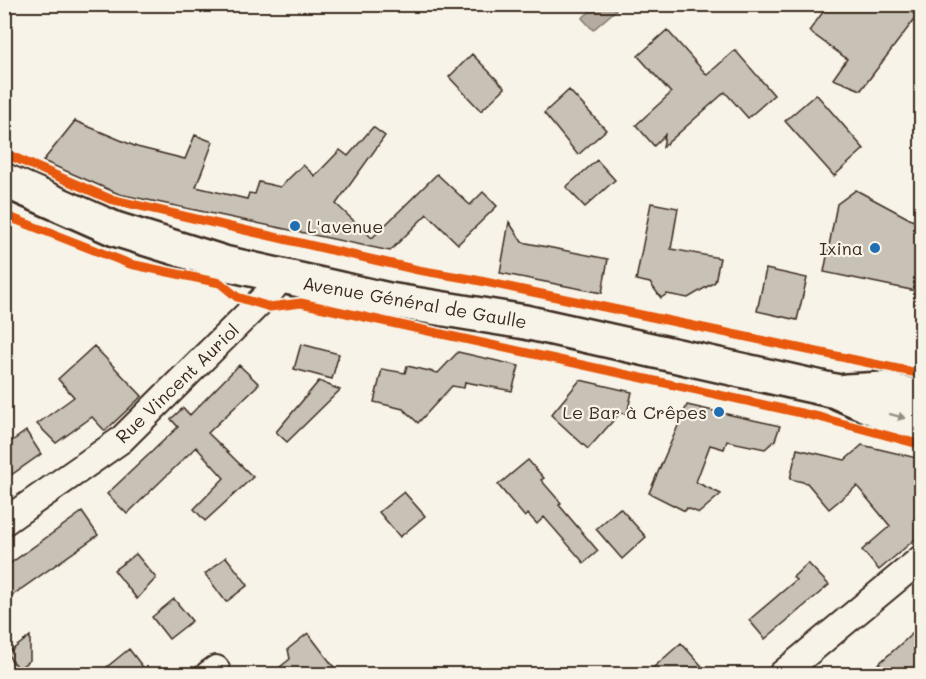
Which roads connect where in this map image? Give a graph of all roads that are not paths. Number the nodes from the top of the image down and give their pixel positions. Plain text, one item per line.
1 (4, 180) edge
2 (282, 277) junction
3 (835, 391) junction
4 (921, 398) edge
5 (921, 423) edge
6 (4, 522) edge
7 (921, 558) edge
8 (782, 675) edge

1 - 2 main road, Avenue Général de Gaulle
2 - 3 main road, Avenue Général de Gaulle
2 - 6 street, Rue Vincent Auriol
3 - 4 main road, Avenue Général de Gaulle
3 -> 5 main road, Avenue Général de Gaulle
7 - 8 street

